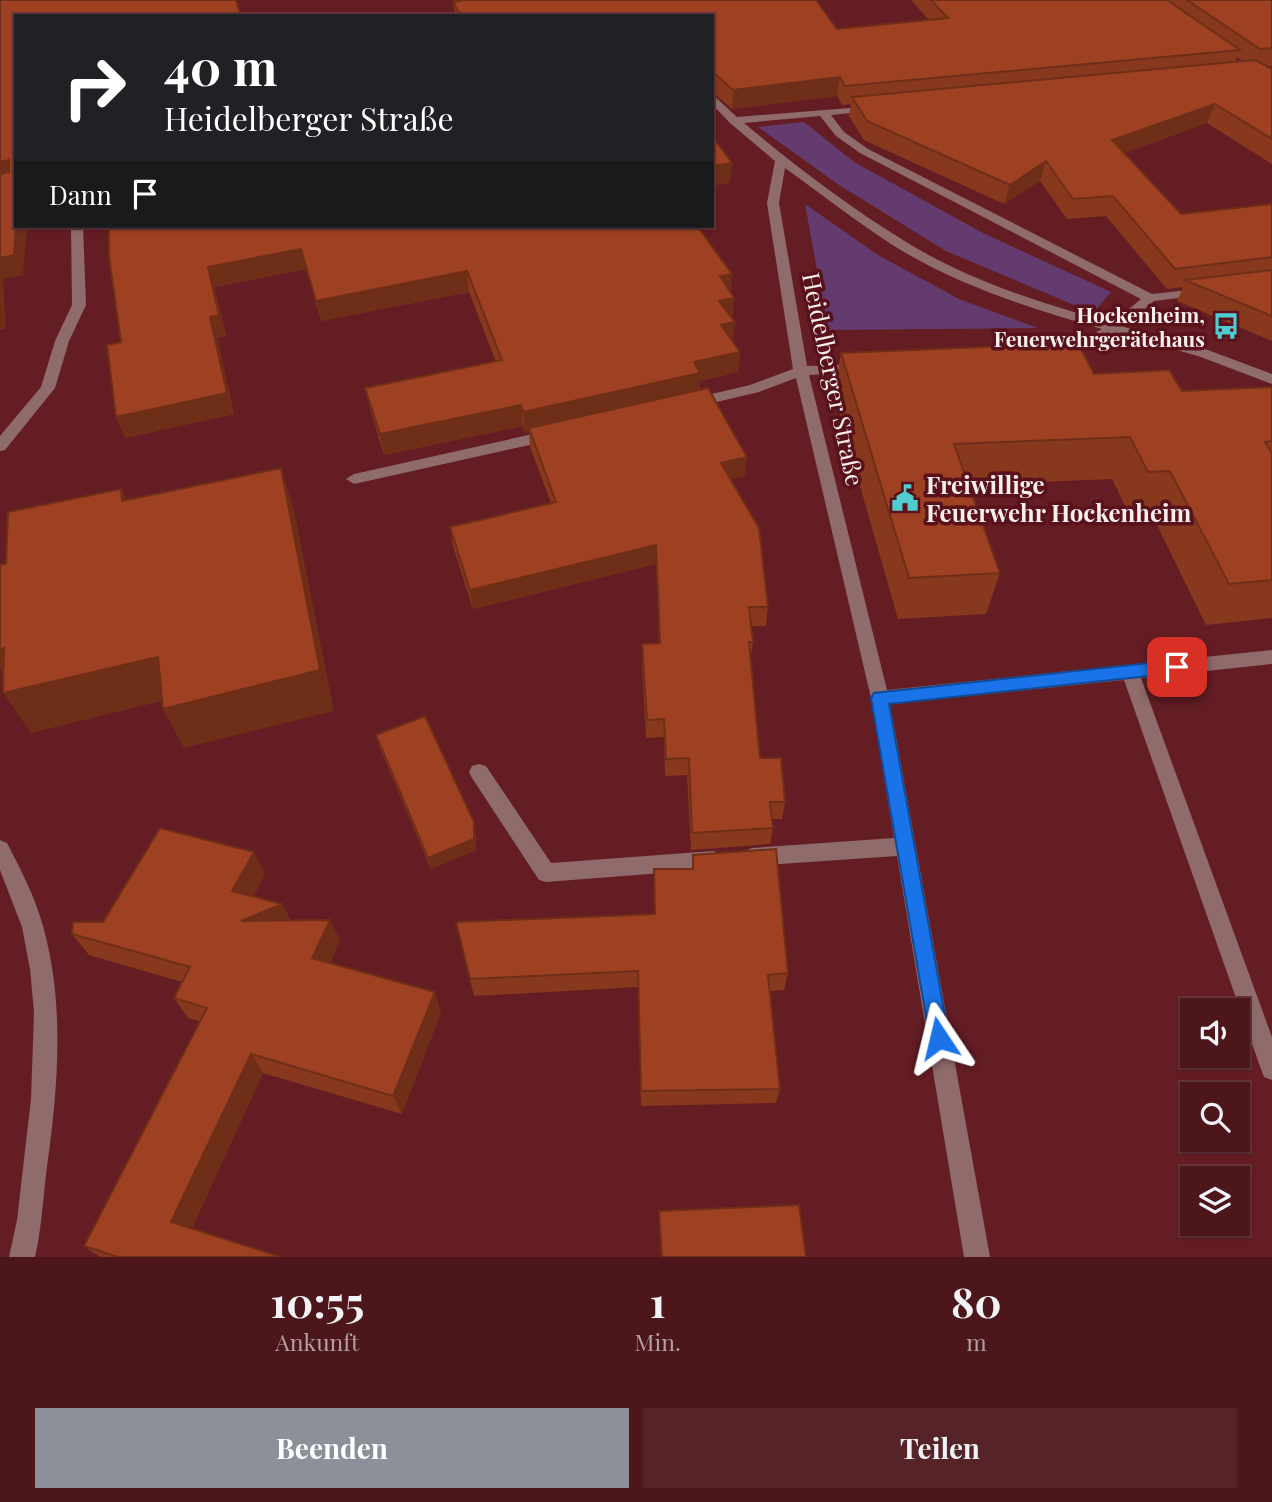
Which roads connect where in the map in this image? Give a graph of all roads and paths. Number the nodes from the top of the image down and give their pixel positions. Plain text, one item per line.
1 (714, 99) edge
2 (878, 108) edge
3 (823, 113) junction
4 (734, 121) junction
5 (781, 160) junction
6 (77, 228) edge
7 (1218, 289) edge
8 (1150, 298) junction
9 (1113, 329) junction
10 (1042, 359) edge
11 (882, 367) edge
12 (801, 371) junction
13 (1272, 379) edge
14 (674, 407) edge
15 (567, 431) edge
16 (0, 446) edge
17 (354, 479) dead end
18 (1272, 657) edge
19 (1130, 672) junction
20 (880, 698) junction
21 (479, 772) dead end
22 (905, 846) junction
23 (0, 849) edge
24 (1272, 1069) edge
25 (22, 1257) edge
26 (977, 1257) edge

1 - 4 street
2 - 3 street
3 - 4 street
3 - 8 street
4 - 5 street
5 - 9 street
5 - 12 street, Heidelberger Straße
6 - 16 street
7 - 8 street
8 - 9 street
9 - 10 street
9 - 13 street
11 - 12 street
12 - 14 street
12 - 20 street, Heidelberger Straße
15 - 17 street
18 - 19 street
19 - 20 street
19 - 24 street
20 - 22 street, Heidelberger Straße
21 - 22 street
22 - 26 street, Heidelberger Straße
23 - 25 street

